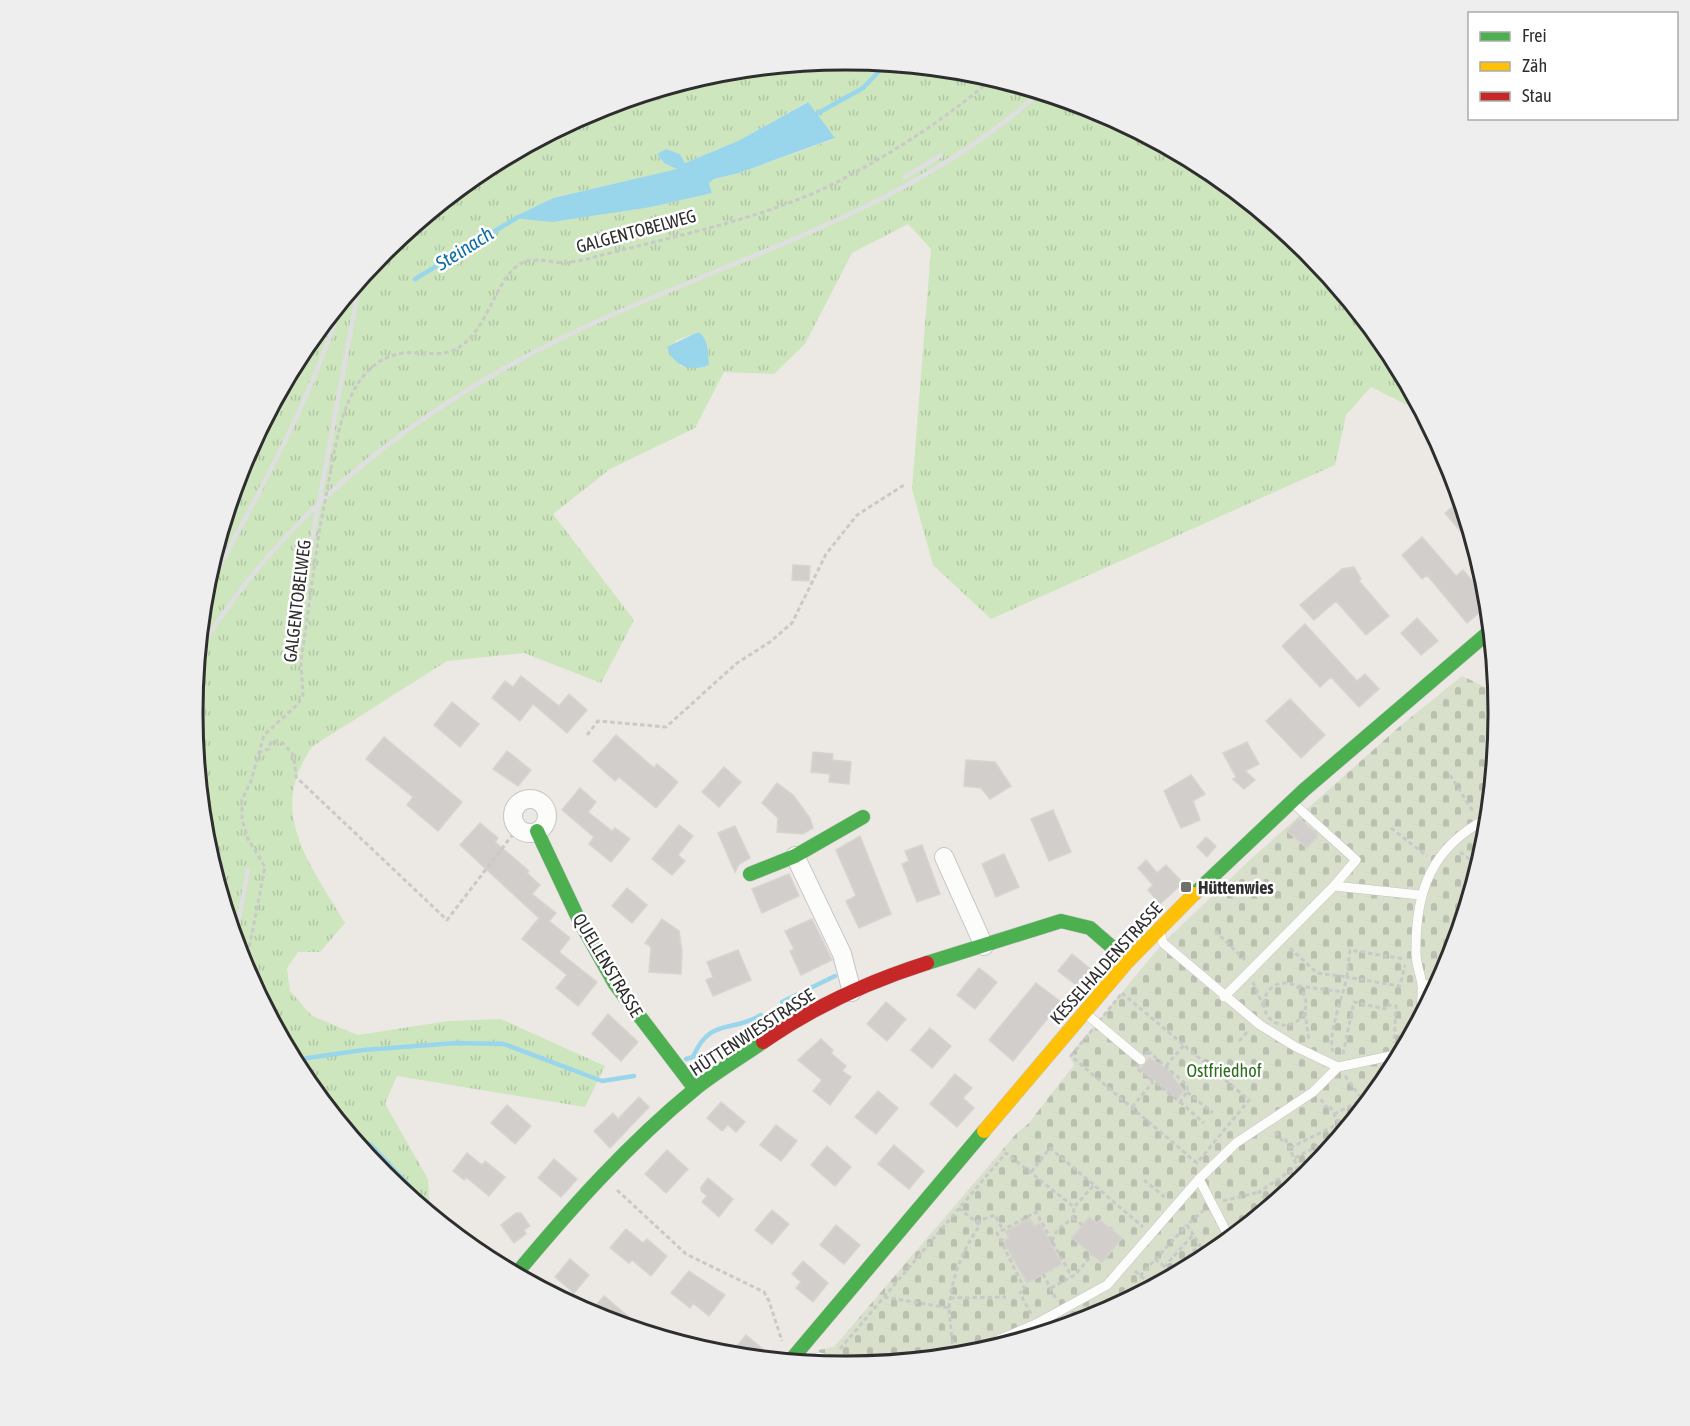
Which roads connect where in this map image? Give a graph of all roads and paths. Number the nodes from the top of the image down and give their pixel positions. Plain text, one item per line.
1 (983, 86) edge
2 (904, 485) dead end
3 (1483, 637) edge
4 (587, 735) dead end
5 (257, 753) junction
6 (1450, 775) dead end
7 (1291, 801) junction
8 (1479, 814) edge
9 (863, 817) dead end
10 (1477, 825) edge
11 (518, 827) junction
12 (1391, 828) dead end
13 (537, 831) junction
14 (1450, 844) junction
15 (795, 856) junction
16 (944, 857) dead end
17 (1470, 859) edge
18 (1436, 862) junction
19 (750, 874) dead end
20 (1334, 886) junction
21 (1420, 895) junction
22 (1158, 928) junction
23 (1215, 931) dead end
24 (1281, 939) junction
25 (984, 946) junction
26 (248, 952) edge
27 (1128, 961) junction
28 (1251, 970) junction
29 (1347, 977) junction
30 (1427, 985) edge
31 (1296, 986) junction
32 (1422, 986) junction
33 (852, 992) junction
34 (1344, 992) junction
35 (1422, 996) edge
36 (1224, 997) junction
37 (1264, 1008) junction
38 (1305, 1011) junction
39 (1095, 1022) junction
40 (1397, 1041) edge
41 (1184, 1045) junction
42 (1310, 1052) junction
43 (1387, 1056) edge
44 (1142, 1060) junction
45 (1166, 1066) junction
46 (1338, 1067) junction
47 (1152, 1082) junction
48 (695, 1089) junction
49 (1316, 1089) junction
50 (1188, 1092) junction
51 (1360, 1097) edge
52 (1357, 1101) edge
53 (1180, 1102) junction
54 (1132, 1107) junction
55 (1213, 1113) dead end
56 (1334, 1114) junction
57 (1265, 1122) junction
58 (1204, 1123) dead end
59 (1339, 1123) joint
60 (1321, 1144) edge
61 (1290, 1148) junction
62 (1294, 1158) junction
63 (1298, 1168) joint
64 (1030, 1173) junction
65 (1199, 1179) junction
66 (1144, 1180) dead end
67 (609, 1183) dead end
68 (1094, 1185) junction
69 (1259, 1192) junction
70 (1265, 1199) edge
71 (1212, 1204) junction
72 (1176, 1206) junction
73 (1074, 1207) junction
74 (959, 1208) junction
75 (1072, 1218) junction
76 (976, 1222) junction
77 (1082, 1225) dead end
78 (1187, 1225) junction
79 (1003, 1230) junction
80 (1227, 1230) edge
81 (1151, 1234) junction
82 (1193, 1235) junction
83 (1052, 1241) junction
84 (1200, 1244) junction
85 (1202, 1247) edge
86 (1192, 1253) edge
87 (1092, 1255) dead end
88 (1155, 1259) junction
89 (1164, 1267) joint
90 (522, 1268) edge
91 (1136, 1272) dead end
92 (1043, 1274) dead end
93 (1140, 1276) junction
94 (1072, 1277) junction
95 (1145, 1280) edge
96 (1051, 1288) junction
97 (884, 1297) junction
98 (1006, 1297) dead end
99 (950, 1298) junction
100 (949, 1308) junction
101 (1062, 1311) junction
102 (1036, 1324) junction
103 (1025, 1330) edge
104 (783, 1343) dead end
105 (953, 1346) edge
106 (796, 1353) edge
107 (835, 1356) edge

1 - 5 path, GALGENTOBELWEG, bridge
2 - 4 path
3 - 7 street, KESSELHALDENSTRASSE
5 - 11 path
5 - 26 path, GALGENTOBELWEG
6 - 8 path
7 - 20 lane
7 - 22 street, KESSELHALDENSTRASSE
9 - 15 street
10 - 14 lane
11 - 13 street
11 - 13 street
12 - 18 path
13 - 48 street, QUELLENSTRASSE
14 - 17 path
14 - 18 lane
15 - 19 street
15 - 33 street
16 - 25 street
18 - 21 lane
20 - 21 lane
20 - 24 lane
21 - 32 lane
22 - 27 street, KESSELHALDENSTRASSE
22 - 36 lane
23 - 28 path
24 - 28 lane
24 - 29 path
25 - 27 street, HÜTTENWIESSTRASSE
25 - 33 street, HÜTTENWIESSTRASSE
27 - 106 street, KESSELHALDENSTRASSE
28 - 36 lane
28 - 37 path
29 - 29 path
29 - 34 path
30 - 32 lane
31 - 34 path
31 - 37 path
31 - 38 path
32 - 35 lane
33 - 48 street, HÜTTENWIESSTRASSE
34 - 46 path
36 - 42 lane
37 - 38 path
38 - 42 path
39 - 41 path
39 - 44 lane
39 - 54 path
40 - 46 path
41 - 45 path
41 - 54 path
42 - 46 lane
43 - 46 lane
44 - 45 path
44 - 47 path
45 - 50 path
46 - 49 lane
46 - 51 path
47 - 53 path
47 - 54 path
48 - 90 street, HÜTTENWIESSTRASSE
49 - 56 path
49 - 57 lane
50 - 53 path
50 - 55 path
52 - 56 path
53 - 58 path
56 - 59 path
57 - 61 path
57 - 65 lane
59 - 61 path
60 - 62 path
61 - 62 path
62 - 63 path
63 - 69 path
64 - 68 path
64 - 73 path
64 - 74 path
65 - 71 lane
65 - 72 lane
66 - 72 path
67 - 104 path
68 - 73 path
68 - 81 path
69 - 70 path
69 - 71 path
71 - 78 path
71 - 80 lane
72 - 81 lane
73 - 75 path
74 - 76 path
74 - 97 path
75 - 77 path
75 - 83 path
76 - 79 path
76 - 99 path
78 - 82 path
78 - 88 path
79 - 83 path
79 - 102 path
81 - 101 lane
82 - 84 path
82 - 89 path
83 - 94 path
84 - 85 path
84 - 86 path
87 - 94 path
88 - 89 path
88 - 93 path
91 - 93 path
92 - 96 path
93 - 95 path
94 - 96 path
96 - 101 path
97 - 100 path
97 - 107 path
98 - 99 path
99 - 100 path
100 - 105 path
101 - 102 lane
102 - 103 lane

